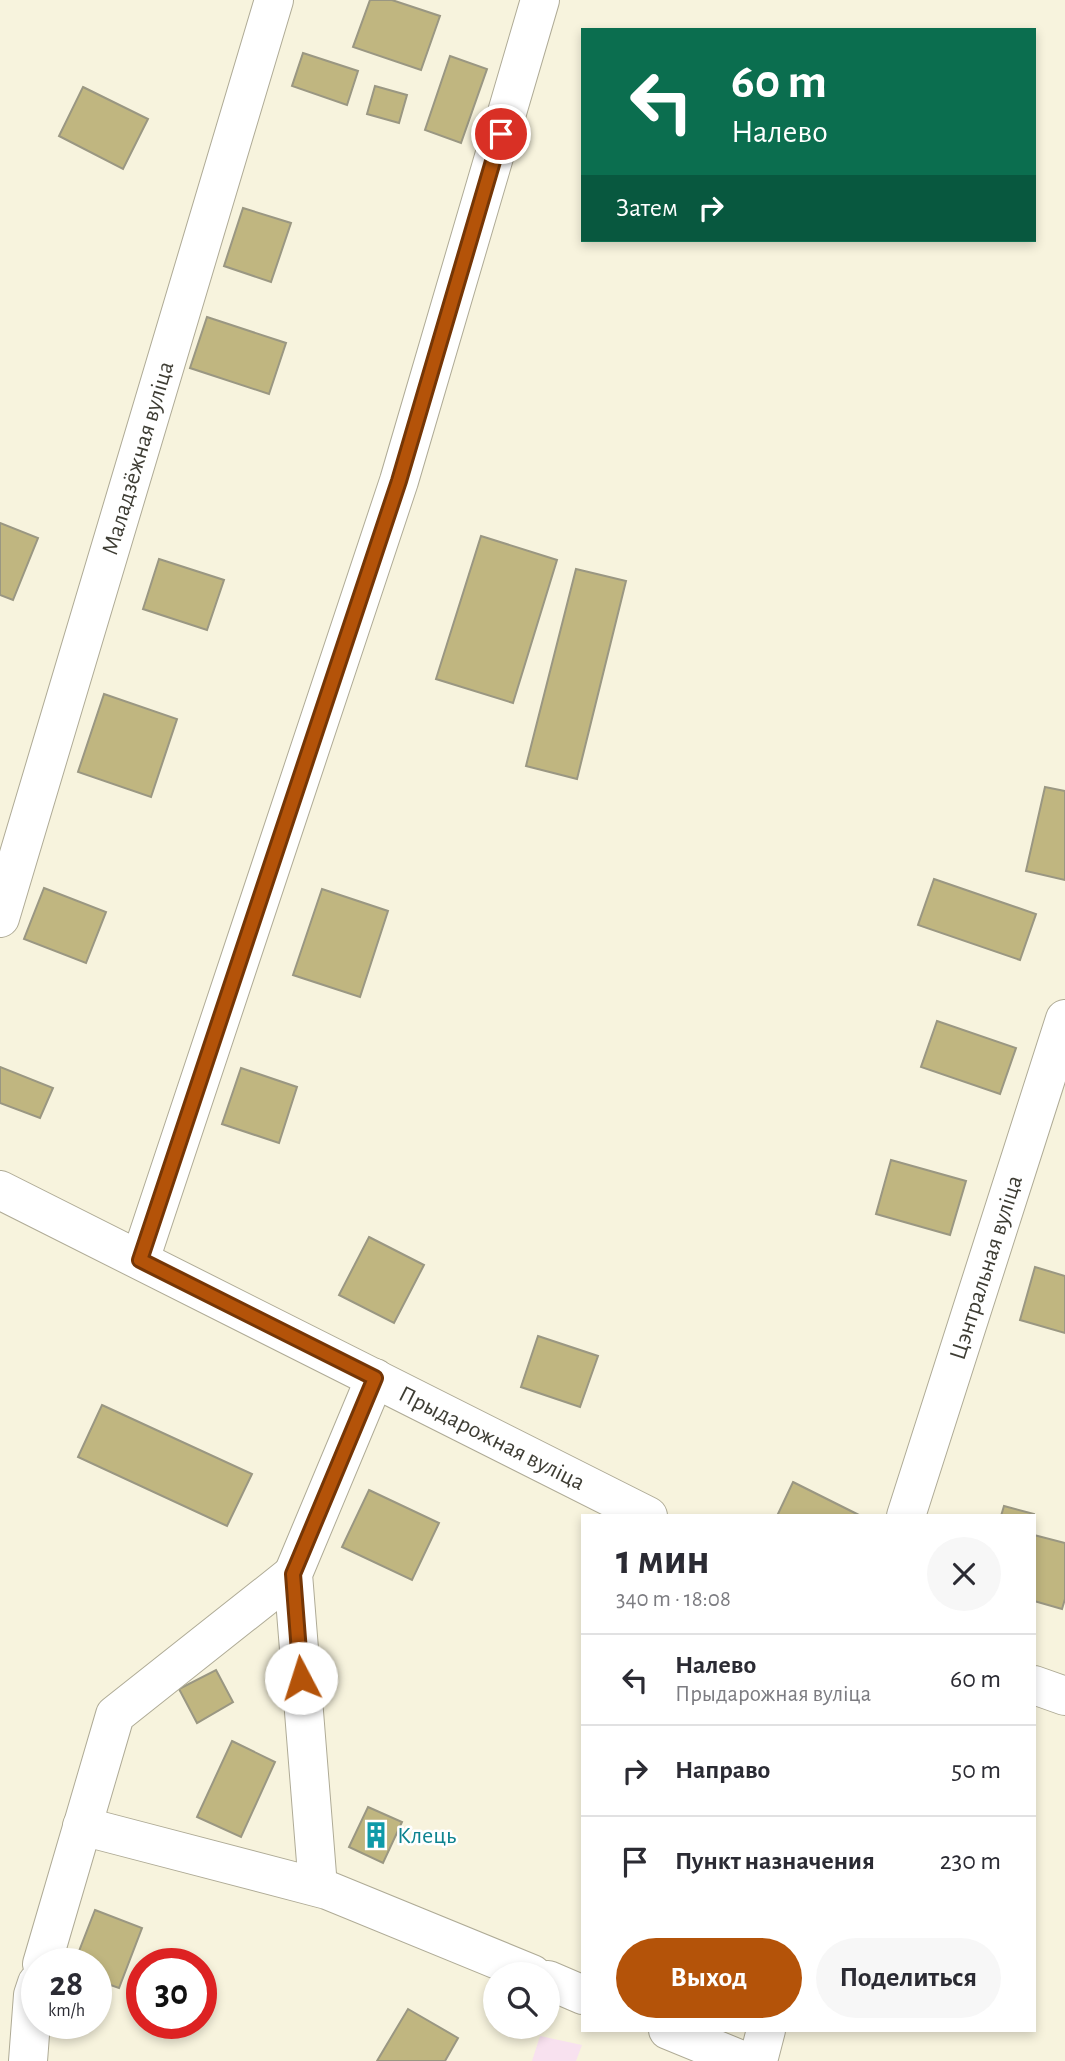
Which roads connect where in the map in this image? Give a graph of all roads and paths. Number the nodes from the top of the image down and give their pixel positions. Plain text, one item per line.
1 (274, 0) edge
2 (540, 0) edge
3 (0, 918) edge
4 (1065, 1019) edge
5 (0, 1189) edge
6 (140, 1260) junction
7 (375, 1378) junction
8 (644, 1514) edge
9 (907, 1514) edge
10 (293, 1574) junction
11 (1036, 1686) edge
12 (1065, 1696) edge
13 (82, 1826) junction
14 (318, 1887) junction
15 (48, 1948) edge
16 (502, 1962) edge
17 (560, 1985) edge
18 (581, 1994) edge
19 (673, 2032) edge
20 (765, 2032) edge
21 (30, 2039) edge
22 (28, 2061) edge
23 (744, 2061) edge
24 (758, 2061) edge

1 - 3 street, Маладзёжная вуліца
2 - 6 street
4 - 9 street, Цэнтральная вуліца
5 - 6 street, Прыдарожная вуліца
6 - 7 street, Прыдарожная вуліца
7 - 8 street, Прыдарожная вуліца
7 - 10 street
10 - 13 street
10 - 14 street
11 - 12 street
13 - 14 street
13 - 15 street
14 - 16 street
17 - 18 street
19 - 23 street
20 - 24 street
21 - 22 street

